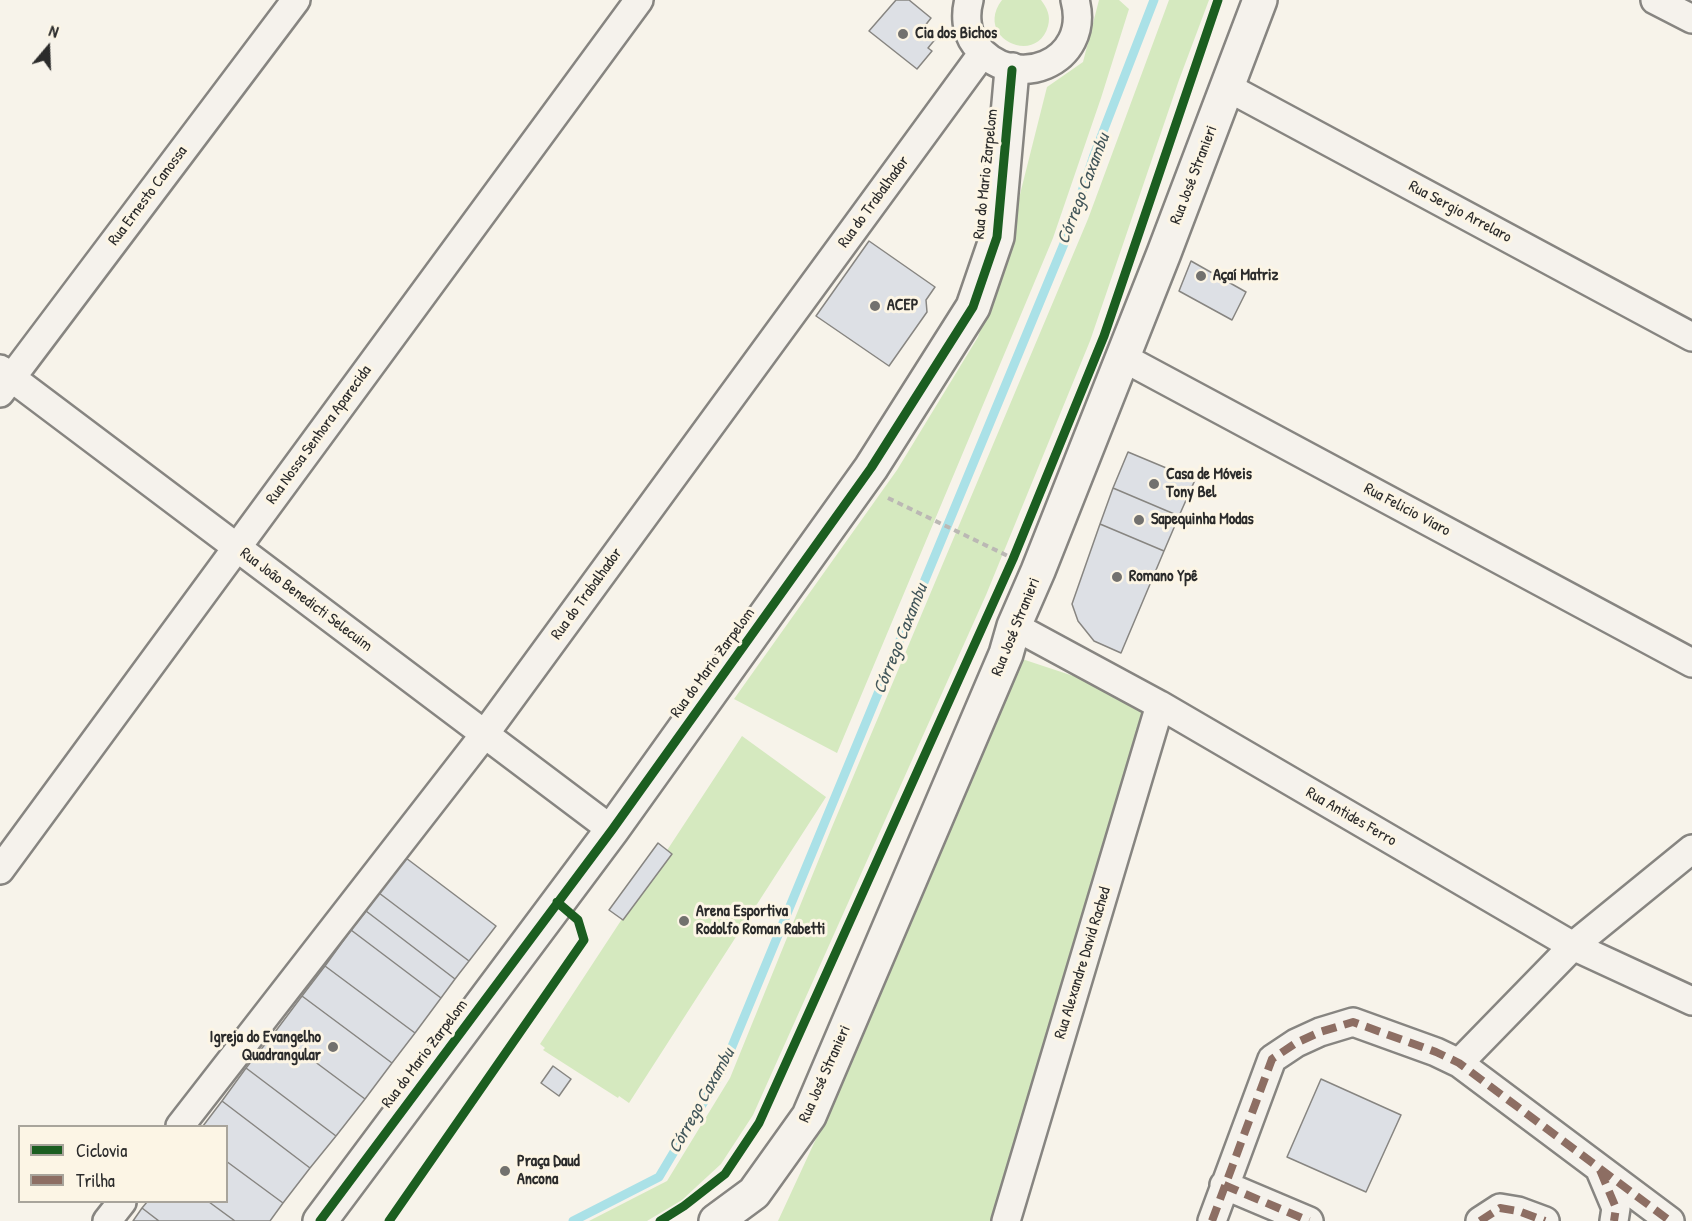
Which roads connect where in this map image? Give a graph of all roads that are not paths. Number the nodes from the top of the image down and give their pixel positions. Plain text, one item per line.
1 (296, 0) edge
2 (639, 0) edge
3 (969, 0) edge
4 (1075, 0) edge
5 (1260, 0) edge
6 (1655, 0) edge
7 (1692, 19) edge
8 (982, 54) junction
9 (1012, 70) junction
10 (1227, 87) junction
11 (1692, 337) edge
12 (1122, 357) junction
13 (4, 380) edge
14 (236, 547) junction
15 (1014, 626) junction
16 (1692, 663) edge
17 (1160, 705) junction
18 (484, 735) junction
19 (612, 830) junction
20 (1692, 849) edge
21 (0, 870) edge
22 (1572, 946) junction
23 (1692, 1001) edge
24 (1459, 1063) junction
25 (181, 1125) edge
26 (1600, 1170) junction
27 (1224, 1185) junction
28 (121, 1203) edge
29 (107, 1221) edge
30 (320, 1221) edge
31 (716, 1221) edge
32 (1006, 1221) edge
33 (1212, 1221) edge
34 (1309, 1221) edge
35 (1480, 1221) edge
36 (1544, 1221) edge
37 (1614, 1221) edge
38 (1670, 1221) edge

1 - 13 street, Rua Ernesto Canossa
2 - 14 street, Rua Nossa Senhora Aparecida
3 - 8 street
4 - 9 street
5 - 10 street, Rua José Stranieri
6 - 7 street
8 - 9 street
8 - 18 street, Rua do Trabalhador
9 - 19 street, Rua do Mario Zarpelom
10 - 11 street, Rua Sergio Arrelaro
10 - 12 street, Rua José Stranieri
12 - 15 street, Rua José Stranieri
12 - 16 street, Rua Felicio Viaro
13 - 14 street, Rua João Benedicti Selecuim
14 - 18 street, Rua João Benedicti Selecuim
14 - 21 street, Rua Nossa Senhora Aparecida
15 - 17 street, Rua Antides Ferro
15 - 31 street, Rua José Stranieri
17 - 22 street, Rua Antides Ferro
17 - 32 street, Rua Alexandre David Rached
18 - 19 street, Rua João Benedicti Selecuim
18 - 25 street, Rua do Trabalhador
19 - 30 street, Rua do Mario Zarpelom
20 - 22 street
22 - 23 street, Rua Antides Ferro
22 - 24 street
24 - 26 street
24 - 27 street
26 - 37 street
26 - 38 street
27 - 33 street
27 - 34 street
28 - 29 street
35 - 36 street

